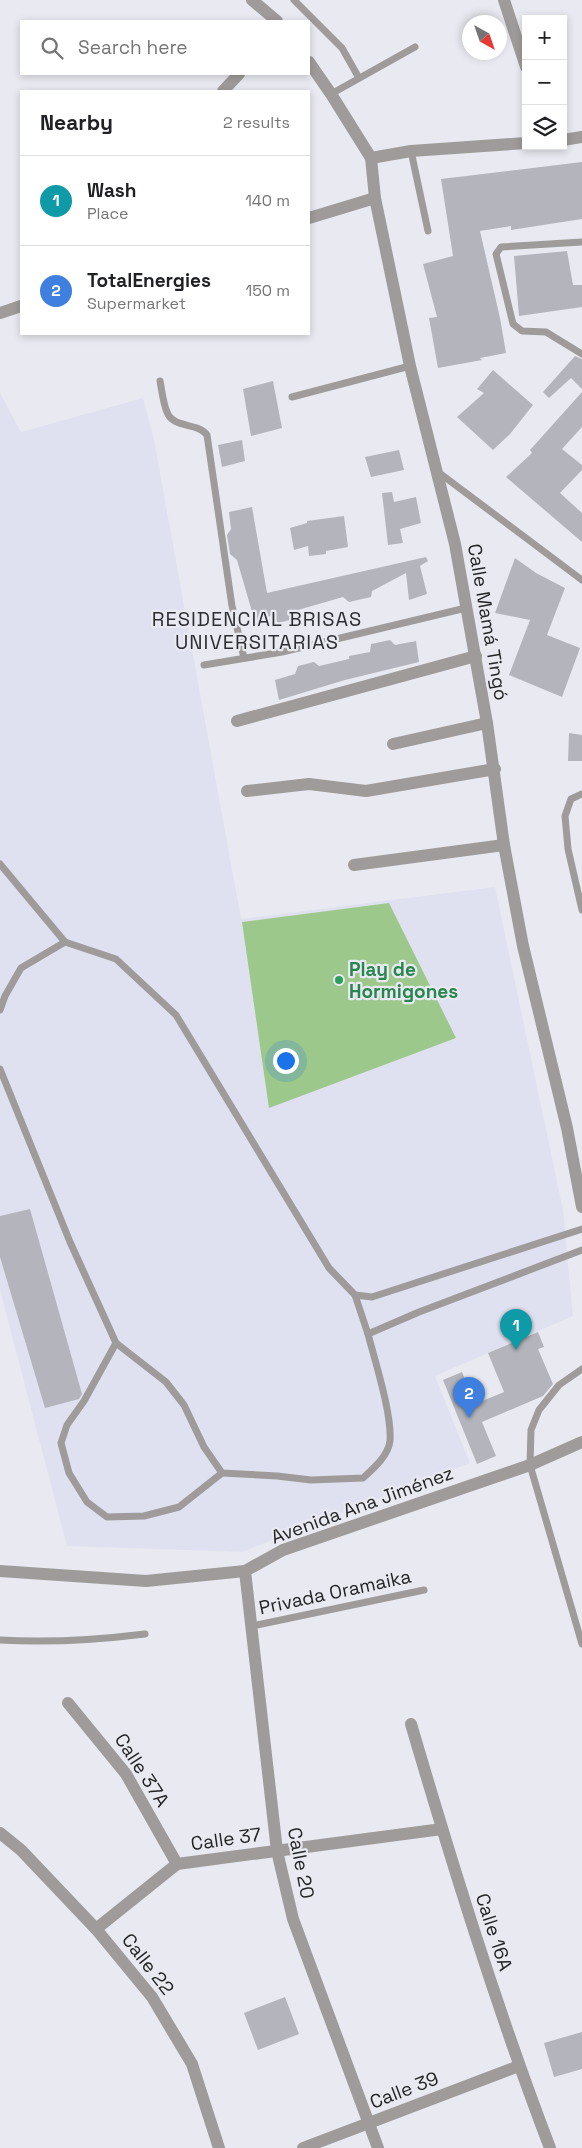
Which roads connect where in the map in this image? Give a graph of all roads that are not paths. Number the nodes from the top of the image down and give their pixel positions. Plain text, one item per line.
1 (252, 0) edge
2 (294, 0) edge
3 (504, 0) edge
4 (276, 20) edge
5 (414, 47) dead end
6 (523, 60) edge
7 (310, 63) edge
8 (238, 75) edge
9 (359, 78) junction
10 (224, 90) edge
11 (332, 94) junction
12 (582, 138) edge
13 (567, 140) edge
14 (522, 143) edge
15 (411, 151) junction
16 (371, 158) junction
17 (375, 198) junction
18 (310, 218) edge
19 (428, 231) dead end
20 (582, 242) edge
21 (20, 306) edge
22 (0, 313) edge
23 (582, 354) edge
24 (410, 366) junction
25 (160, 381) dead end
26 (292, 397) dead end
27 (436, 471) junction
28 (582, 580) edge
29 (466, 608) junction
30 (476, 656) junction
31 (244, 658) junction
32 (204, 665) dead end
33 (237, 721) dead end
34 (487, 723) junction
35 (393, 744) dead end
36 (495, 769) junction
37 (246, 791) dead end
38 (582, 794) edge
39 (504, 845) junction
40 (0, 864) edge
41 (354, 865) dead end
42 (582, 910) edge
43 (65, 942) junction
44 (0, 1010) edge
45 (0, 1069) edge
46 (582, 1207) edge
47 (582, 1229) edge
48 (582, 1250) edge
49 (355, 1296) junction
50 (368, 1334) junction
51 (116, 1343) junction
52 (582, 1369) edge
53 (582, 1442) edge
54 (530, 1466) junction
55 (222, 1473) junction
56 (0, 1571) edge
57 (245, 1572) junction
58 (424, 1590) dead end
59 (252, 1626) junction
60 (145, 1634) dead end
61 (0, 1640) edge
62 (582, 1644) edge
63 (68, 1703) dead end
64 (411, 1724) dead end
65 (442, 1829) junction
66 (0, 1833) edge
67 (277, 1851) junction
68 (177, 1864) junction
69 (96, 1929) junction
70 (519, 2066) junction
71 (369, 2123) junction
72 (219, 2148) edge
73 (303, 2148) edge
74 (378, 2148) edge
75 (550, 2148) edge

1 - 4 street
2 - 9 lane
3 - 6 street
5 - 9 lane
7 - 11 street, Calle Mamá Tingó
8 - 10 street
9 - 11 lane
11 - 16 street, Calle Mamá Tingó
12 - 13 street
14 - 15 street
15 - 16 street
15 - 19 lane
16 - 17 street, Calle Mamá Tingó
17 - 18 street
17 - 24 street, Calle Mamá Tingó
20 - 23 lane
21 - 22 street
24 - 26 lane
24 - 27 street, Calle Mamá Tingó
25 - 31 lane
27 - 28 lane
27 - 29 street, Calle Mamá Tingó
29 - 30 street, Calle Mamá Tingó
29 - 31 lane
30 - 33 street
30 - 34 street, Calle Mamá Tingó
31 - 32 lane
34 - 35 street
34 - 36 street, Calle Mamá Tingó
36 - 37 street
36 - 39 street, Calle Mamá Tingó
38 - 42 lane
39 - 41 street
39 - 46 street, Calle Mamá Tingó
40 - 43 lane
43 - 44 lane
43 - 49 lane
45 - 51 lane
47 - 49 lane
48 - 50 lane
49 - 50 lane
50 - 55 lane
51 - 55 lane
51 - 55 lane
52 - 54 lane
53 - 54 street, Avenida Ana Jiménez
54 - 57 street, Avenida Ana Jiménez
54 - 62 lane
56 - 57 street, Avenida Ana Jiménez
57 - 59 street, Calle 20
58 - 59 lane, Privada Oramaika
59 - 67 street, Calle 20
60 - 61 lane
63 - 68 street, Calle 37A
64 - 65 street, Calle 16A
65 - 67 street, Calle 37
65 - 70 street, Calle 16A
66 - 69 street, Calle 22
67 - 68 street, Calle 37
67 - 71 street, Calle 20
68 - 69 street, Calle 37
69 - 72 street, Calle 22
70 - 71 street, Calle 39
70 - 75 street, Calle 16A
71 - 73 street, Calle 39
71 - 74 street, Calle 20

